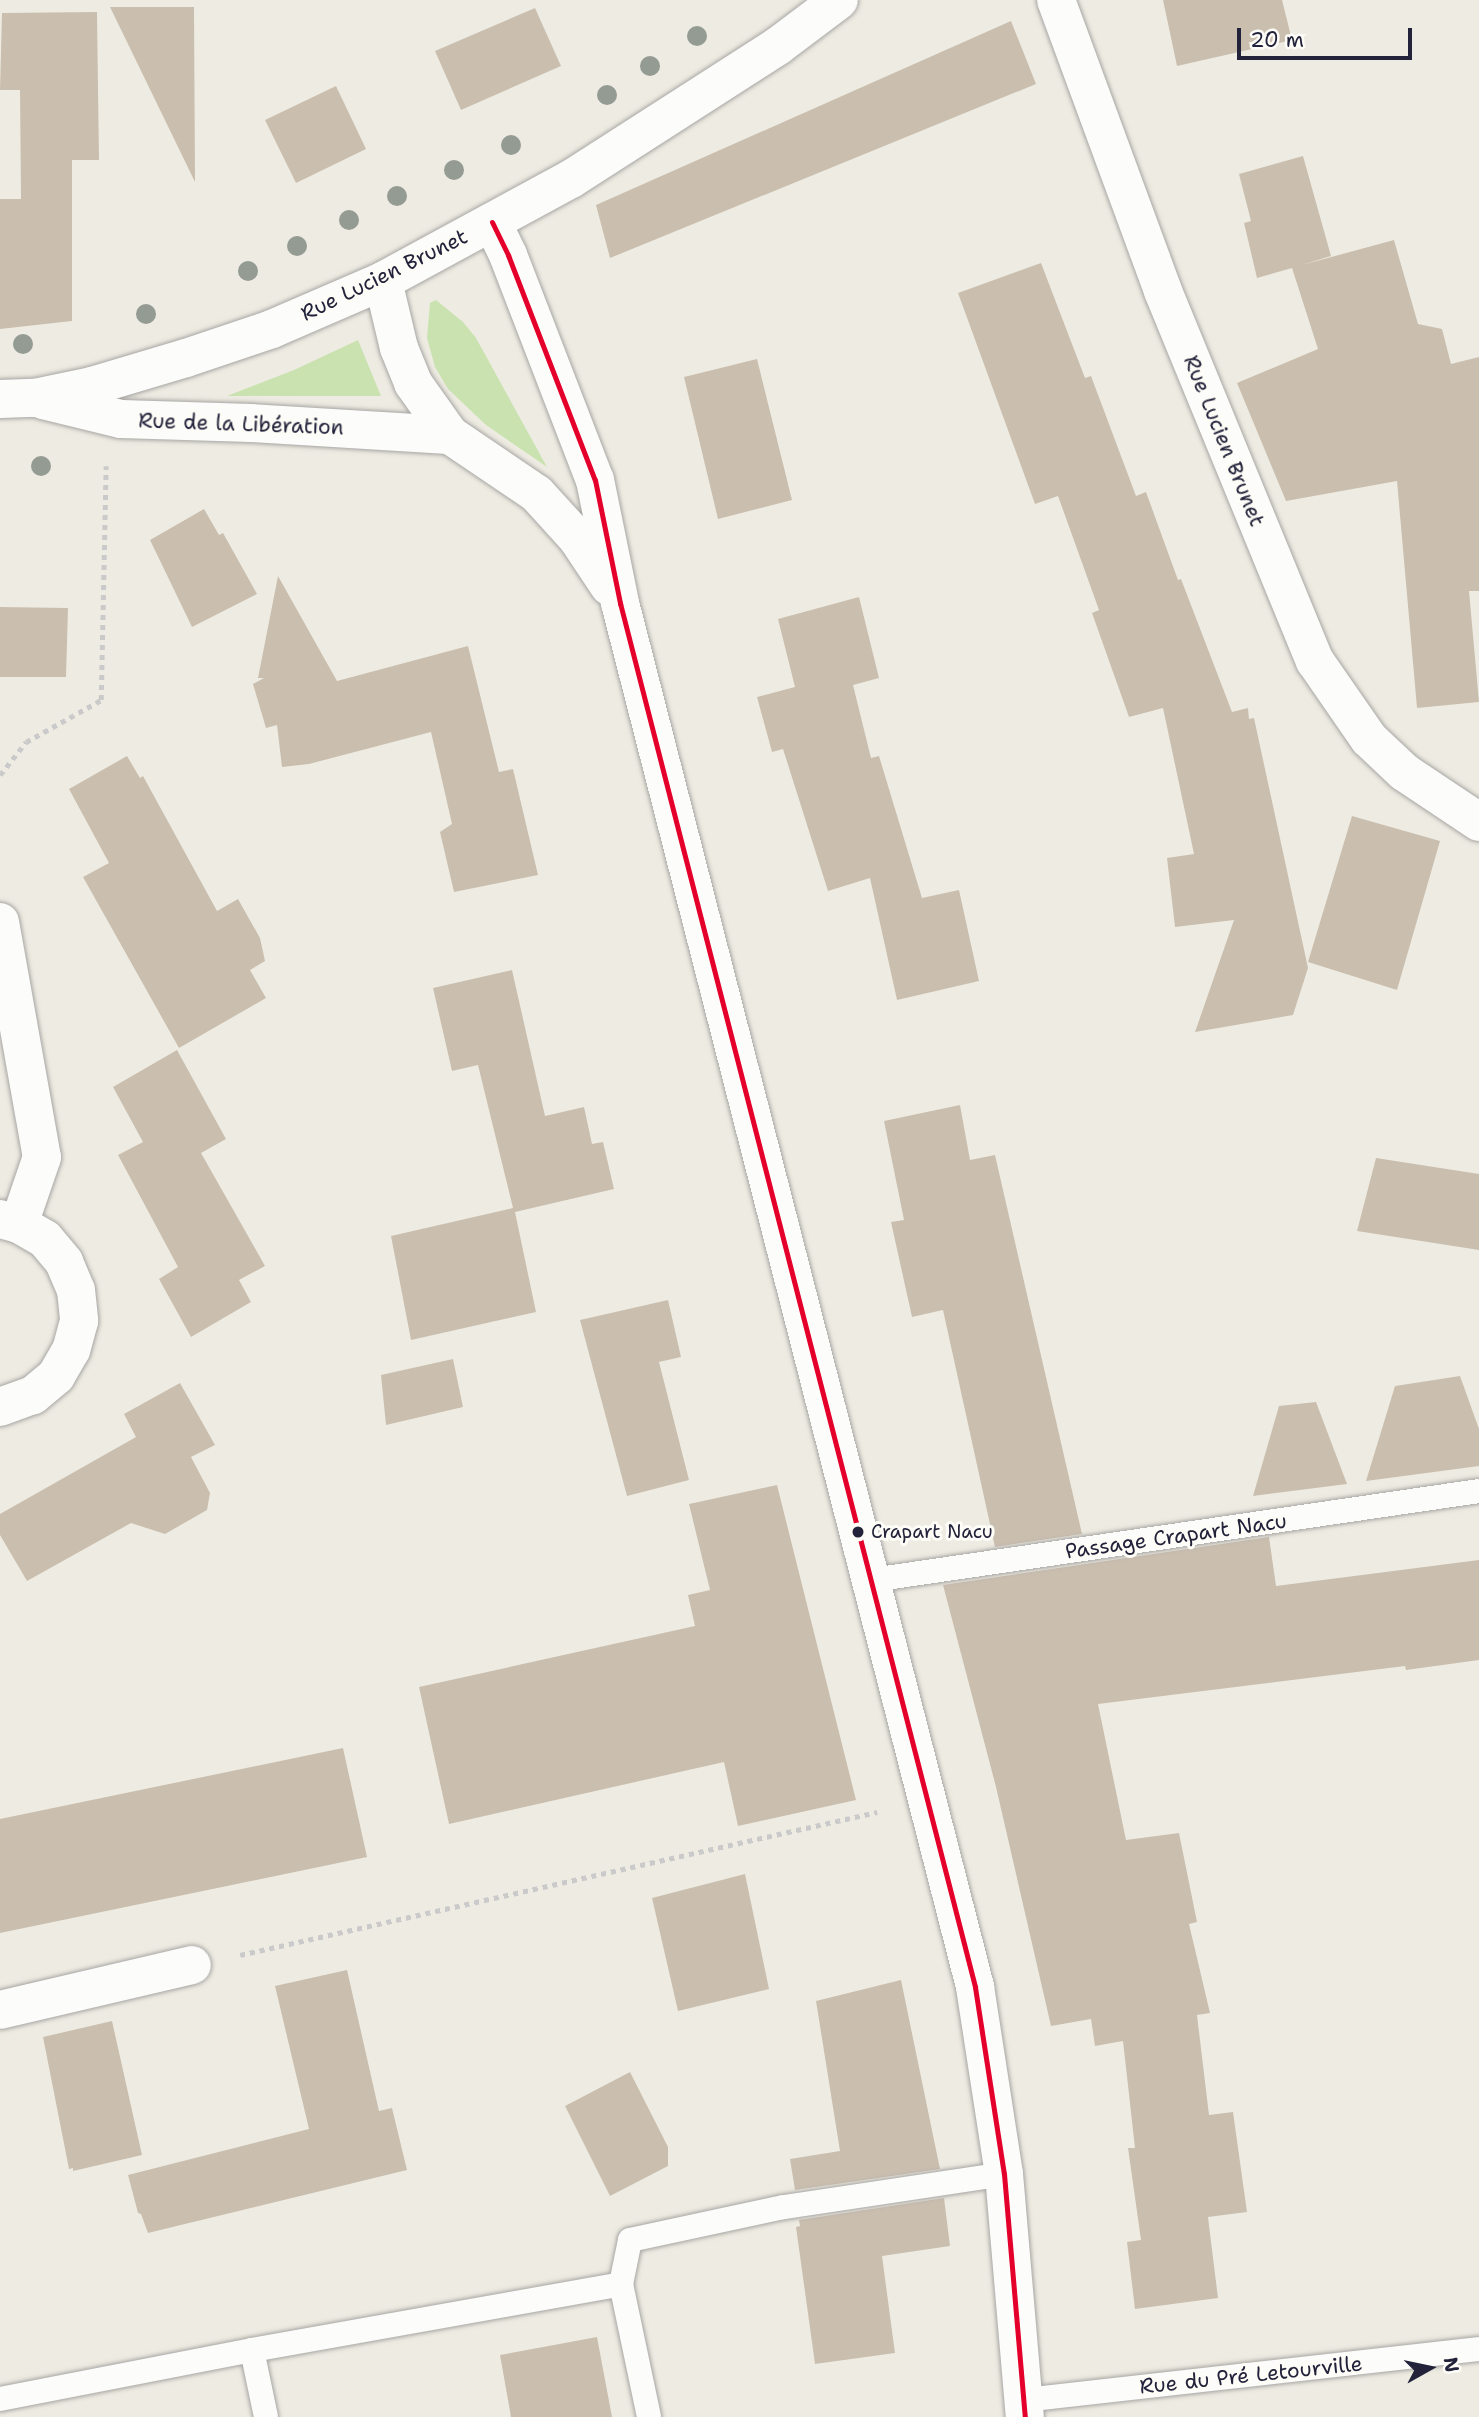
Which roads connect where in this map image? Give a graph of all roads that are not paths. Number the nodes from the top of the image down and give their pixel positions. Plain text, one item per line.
1 (839, 0) edge
2 (1056, 0) edge
3 (492, 222) junction
4 (383, 281) junction
5 (17, 399) edge
6 (450, 435) junction
7 (620, 603) junction
8 (1479, 822) edge
9 (0, 922) edge
10 (9, 1221) edge
11 (0, 1407) edge
12 (1479, 1491) edge
13 (872, 1580) junction
14 (192, 1965) road end
15 (0, 2010) edge
16 (1004, 2174) junction
17 (621, 2284) junction
18 (1479, 2349) edge
19 (251, 2350) junction
20 (0, 2399) edge
21 (1025, 2408) edge
22 (266, 2417) edge
23 (649, 2417) edge

1 - 3 street, Rue Lucien Brunet
2 - 8 street, Rue Lucien Brunet
3 - 4 street, Rue Lucien Brunet
3 - 7 street
4 - 5 street, Rue Lucien Brunet
4 - 6 street
5 - 6 street, Rue de la Libération
6 - 7 street
7 - 13 street
9 - 10 street
10 - 11 street
12 - 13 lane, Passage Crapart Nacu
13 - 16 street
14 - 15 street
16 - 17 lane
16 - 21 street
17 - 19 lane
17 - 23 lane
18 - 21 lane, Rue du Pré Letourville
19 - 20 lane
19 - 22 lane

